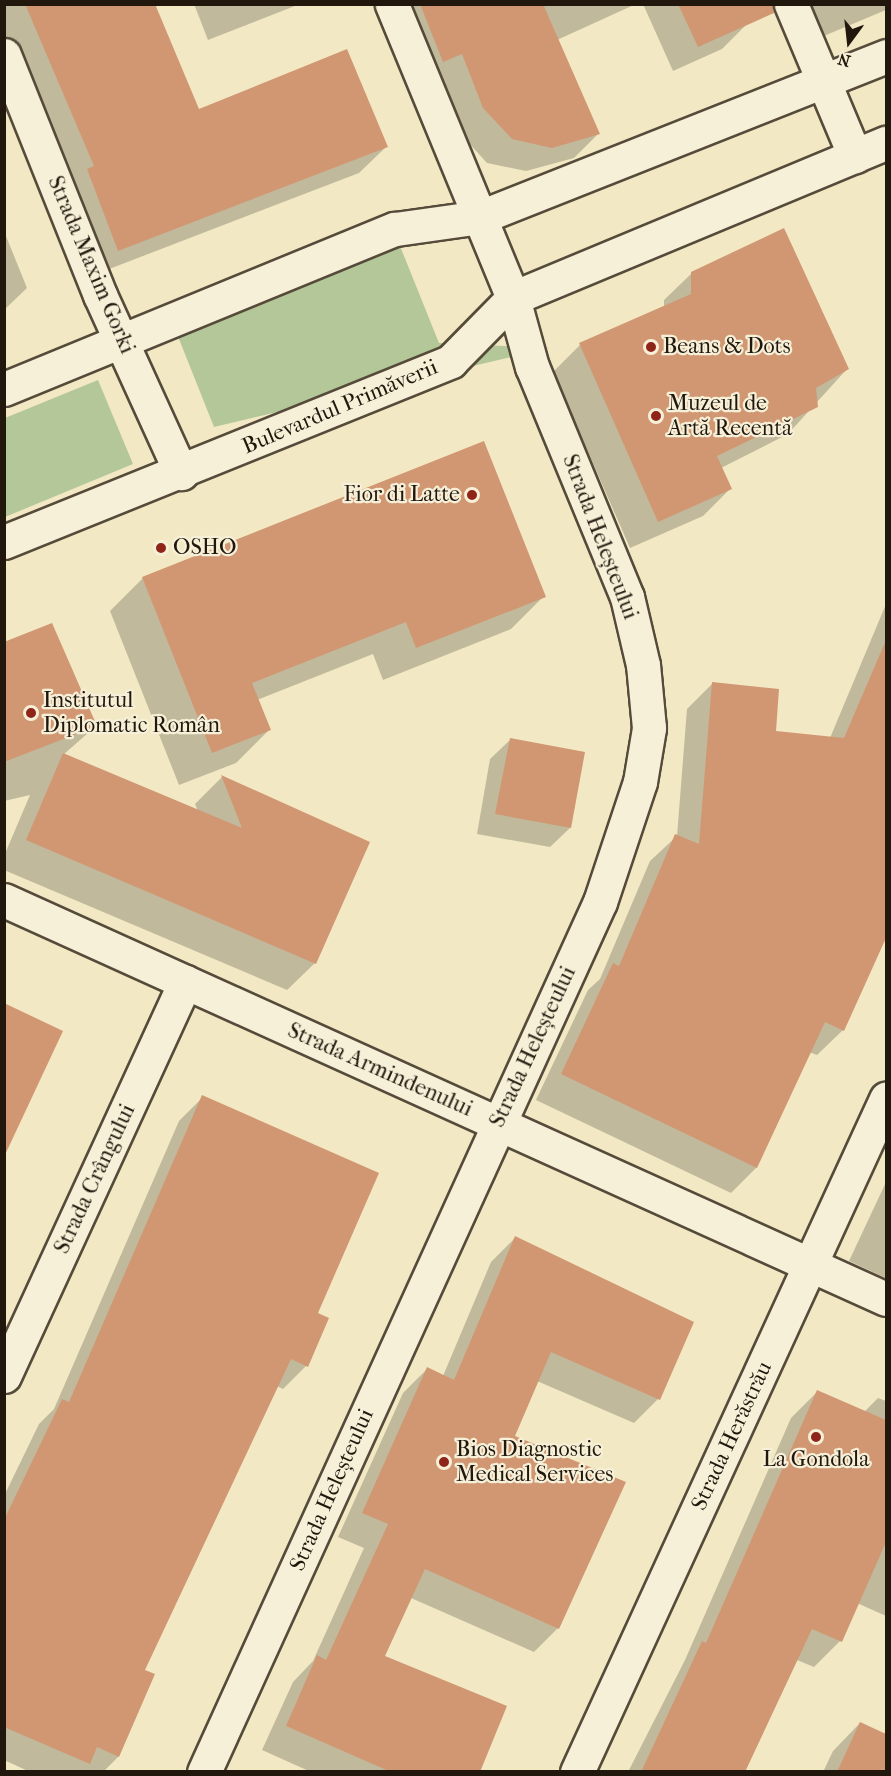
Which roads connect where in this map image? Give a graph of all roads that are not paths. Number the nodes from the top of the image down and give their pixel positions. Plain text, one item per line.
1 (392, 4) edge
2 (791, 4) edge
3 (4, 55) edge
4 (886, 56) edge
5 (823, 82) junction
6 (886, 142) edge
7 (855, 156) junction
8 (480, 218) junction
9 (513, 298) junction
10 (123, 342) junction
11 (4, 389) edge
12 (181, 473) junction
13 (4, 542) edge
14 (4, 900) edge
15 (185, 982) junction
16 (886, 1100) edge
17 (498, 1123) junction
18 (811, 1265) junction
19 (886, 1299) edge
20 (4, 1376) edge
21 (204, 1772) edge
22 (577, 1772) edge

1 - 8 street, Strada Heleșteului
2 - 5 street
3 - 10 street, Strada Maxim Gorki
4 - 5 street
5 - 7 street
5 - 8 street
6 - 7 street, Bulevardul Primăverii
7 - 9 street, Bulevardul Primăverii
8 - 9 street, Strada Heleșteului
8 - 10 street
9 - 12 street, Bulevardul Primăverii
9 - 17 street, Strada Heleșteului
10 - 11 street
10 - 12 street, Strada Maxim Gorki
12 - 13 street, Bulevardul Primăverii
14 - 15 street, Strada Armindenului
15 - 17 street, Strada Armindenului
15 - 20 street, Strada Crângului
16 - 18 street, Strada Herăstrău
17 - 18 street, Strada Armindenului
17 - 21 street, Strada Heleșteului
18 - 19 street, Strada Armindenului
18 - 22 street, Strada Herăstrău

